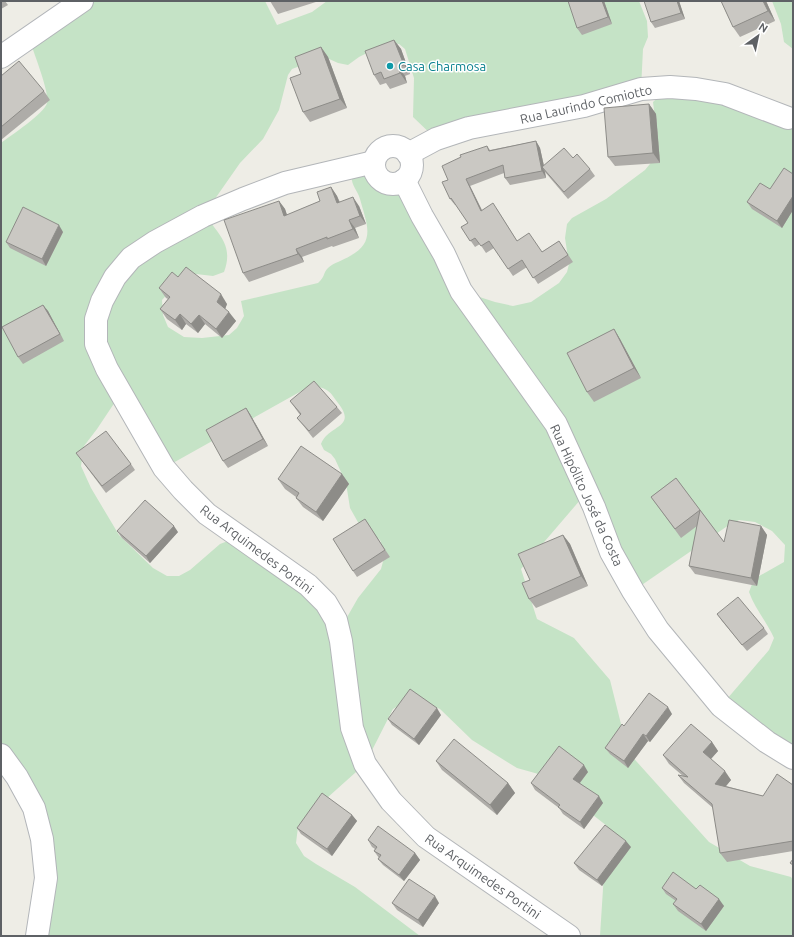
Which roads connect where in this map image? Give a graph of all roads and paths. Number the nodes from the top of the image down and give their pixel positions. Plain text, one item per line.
1 (82, 1) edge
2 (1, 57) edge
3 (791, 118) edge
4 (408, 154) junction
5 (374, 162) junction
6 (404, 180) junction
7 (1, 755) edge
8 (793, 758) edge
9 (37, 936) edge
10 (569, 936) edge

1 - 2 street
3 - 4 street, Rua Laurindo Comiotto
4 - 5 street
4 - 6 street
5 - 6 street
5 - 10 street, Rua Arquimedes Portini
6 - 8 street, Rua Hipólito José da Costa
7 - 9 street

